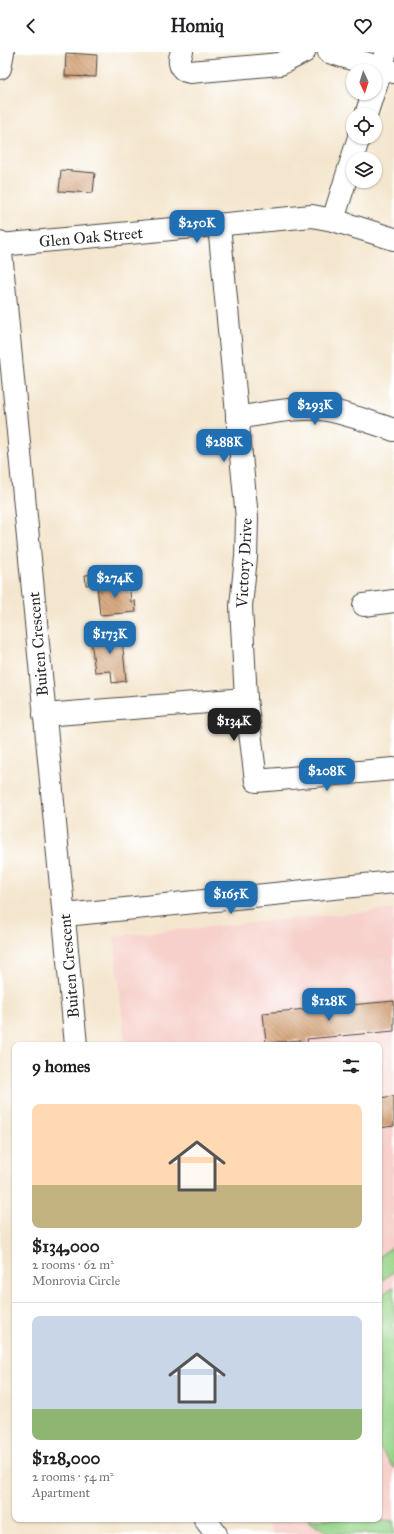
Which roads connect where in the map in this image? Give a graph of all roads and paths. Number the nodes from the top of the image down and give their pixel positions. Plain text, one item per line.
1 (3, 52) edge
2 (182, 52) edge
3 (304, 52) edge
4 (329, 52) edge
5 (0, 68) edge
6 (384, 70) edge
7 (358, 144) edge
8 (333, 220) junction
9 (218, 225) junction
10 (394, 238) edge
11 (0, 243) edge
12 (237, 418) junction
13 (394, 430) edge
14 (394, 601) edge
15 (364, 605) dead end
16 (246, 700) junction
17 (44, 715) junction
18 (394, 769) edge
19 (394, 882) edge
20 (65, 915) junction
21 (76, 1042) edge
22 (207, 1522) edge
23 (216, 1534) edge

1 - 5 street
2 - 3 street
4 - 6 street
7 - 8 street
8 - 9 street, Glen Oak Street
8 - 10 street, Glen Oak Street
9 - 11 street, Glen Oak Street
9 - 12 street, Victory Drive
11 - 17 street, Buiten Crescent
12 - 13 street
12 - 16 street, Victory Drive
14 - 15 street
16 - 17 street
16 - 18 street, Victory Drive
17 - 20 street, Buiten Crescent
19 - 20 street
20 - 21 street, Buiten Crescent
22 - 23 street

